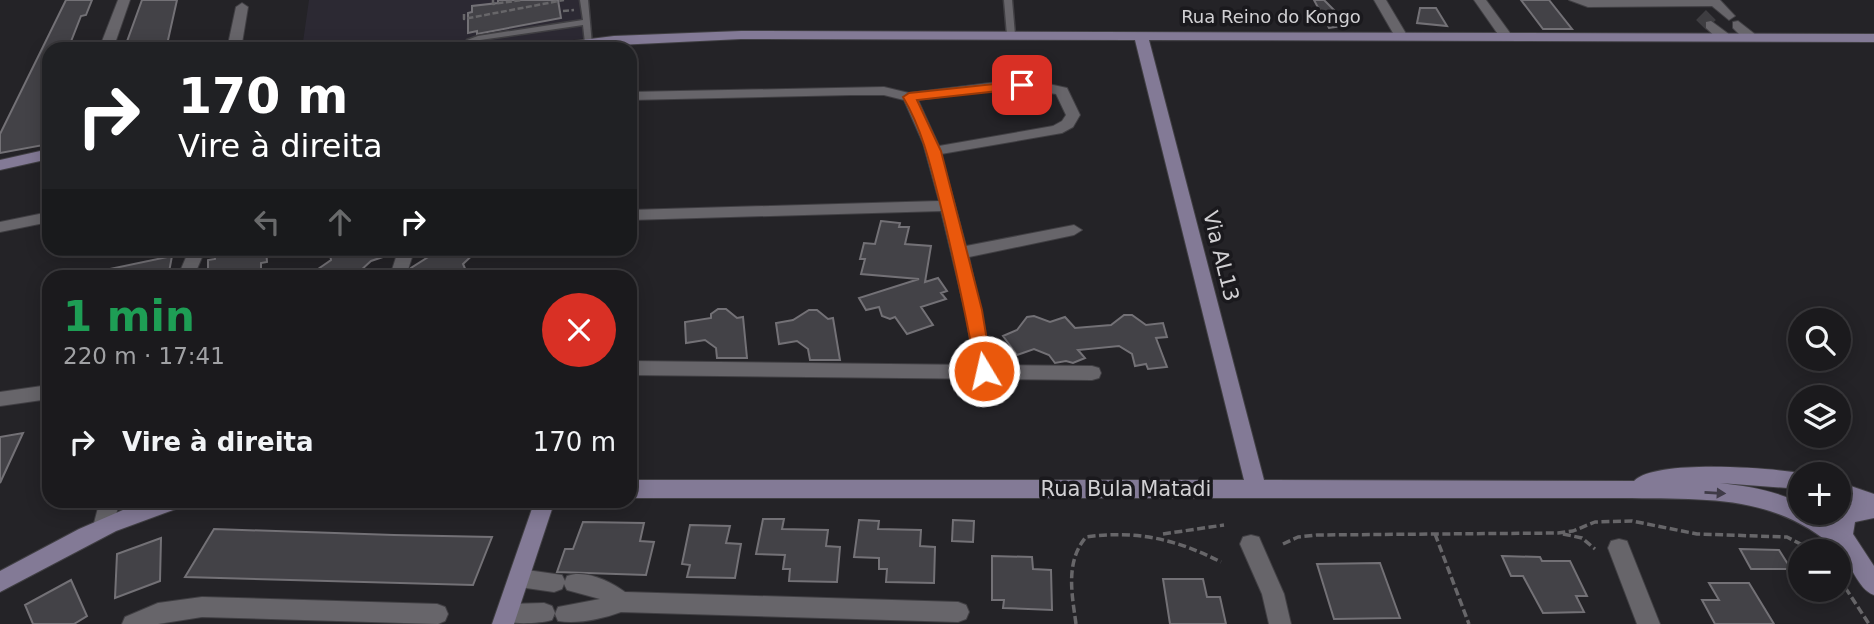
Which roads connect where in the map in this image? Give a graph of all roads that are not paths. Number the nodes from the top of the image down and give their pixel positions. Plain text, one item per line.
1 (124, 0) edge
2 (584, 0) edge
3 (1008, 0) edge
4 (1367, 0) edge
5 (1380, 0) edge
6 (1480, 0) edge
7 (1575, 0) edge
8 (1714, 1) edge
9 (1688, 2) junction
10 (242, 7) dead end
11 (586, 22) junction
12 (1011, 35) junction
13 (1141, 36) junction
14 (1395, 37) junction
15 (1507, 37) junction
16 (1725, 38) junction
17 (1751, 38) junction
18 (1874, 38) edge
19 (109, 42) edge
20 (235, 42) edge
21 (470, 42) edge
22 (589, 42) edge
23 (608, 42) edge
24 (637, 96) edge
25 (909, 97) junction
26 (934, 151) junction
27 (42, 156) edge
28 (0, 165) edge
29 (948, 206) junction
30 (637, 215) edge
31 (42, 218) edge
32 (0, 227) edge
33 (1074, 229) dead end
34 (959, 253) junction
35 (637, 369) edge
36 (984, 371) junction
37 (1092, 373) dead end
38 (42, 393) edge
39 (0, 399) edge
40 (1788, 480) edge
41 (1256, 488) junction
42 (637, 489) edge
43 (1622, 489) junction
44 (1851, 494) edge
45 (1874, 503) edge
46 (108, 508) edge
47 (141, 508) edge
48 (542, 508) edge
49 (1874, 509) edge
50 (104, 527) junction
51 (1836, 539) edge
52 (1844, 539) edge
53 (1251, 544) dead end
54 (1619, 548) dead end
55 (1851, 551) edge
56 (520, 579) junction
57 (0, 582) edge
58 (1874, 585) edge
59 (621, 602) junction
60 (958, 612) dead end
61 (438, 614) dead end
62 (347, 619) edge
63 (505, 619) edge
64 (133, 624) edge
65 (1280, 624) edge
66 (1649, 624) edge

1 - 19 street
2 - 11 lane
3 - 12 lane
4 - 14 street
5 - 14 street
6 - 15 street
7 - 9 street
8 - 9 street
8 - 17 street
9 - 16 street
10 - 20 street
11 - 21 lane
11 - 22 lane
12 - 13 street, Rua Reino do Kongo
12 - 23 street, Rua Reino do Kongo
13 - 14 street, Rua Reino do Kongo
13 - 41 street, Via AL13
14 - 15 street, Rua Reino do Kongo
15 - 16 street, Rua Reino do Kongo
16 - 17 street, Rua Reino do Kongo
17 - 18 street, Rua Reino do Kongo
24 - 25 street
25 - 26 street
25 - 26 street
26 - 29 street
27 - 28 street
29 - 30 street
29 - 34 street
31 - 32 street
33 - 34 street
34 - 36 street
35 - 36 street
36 - 37 street
38 - 39 street
40 - 43 street, Rua Bula Matadi
41 - 42 street, Rua Bula Matadi
41 - 43 street, Rua Bula Matadi
43 -> 51 street, Rua Bula Matadi
44 - 45 street
46 - 50 street
47 - 50 street
48 - 56 street
49 - 52 street
50 - 57 street
53 - 65 street
54 - 66 street
55 - 58 street
56 - 59 street
56 - 63 street
59 - 60 street
59 - 63 street
61 - 62 street
62 - 64 street

